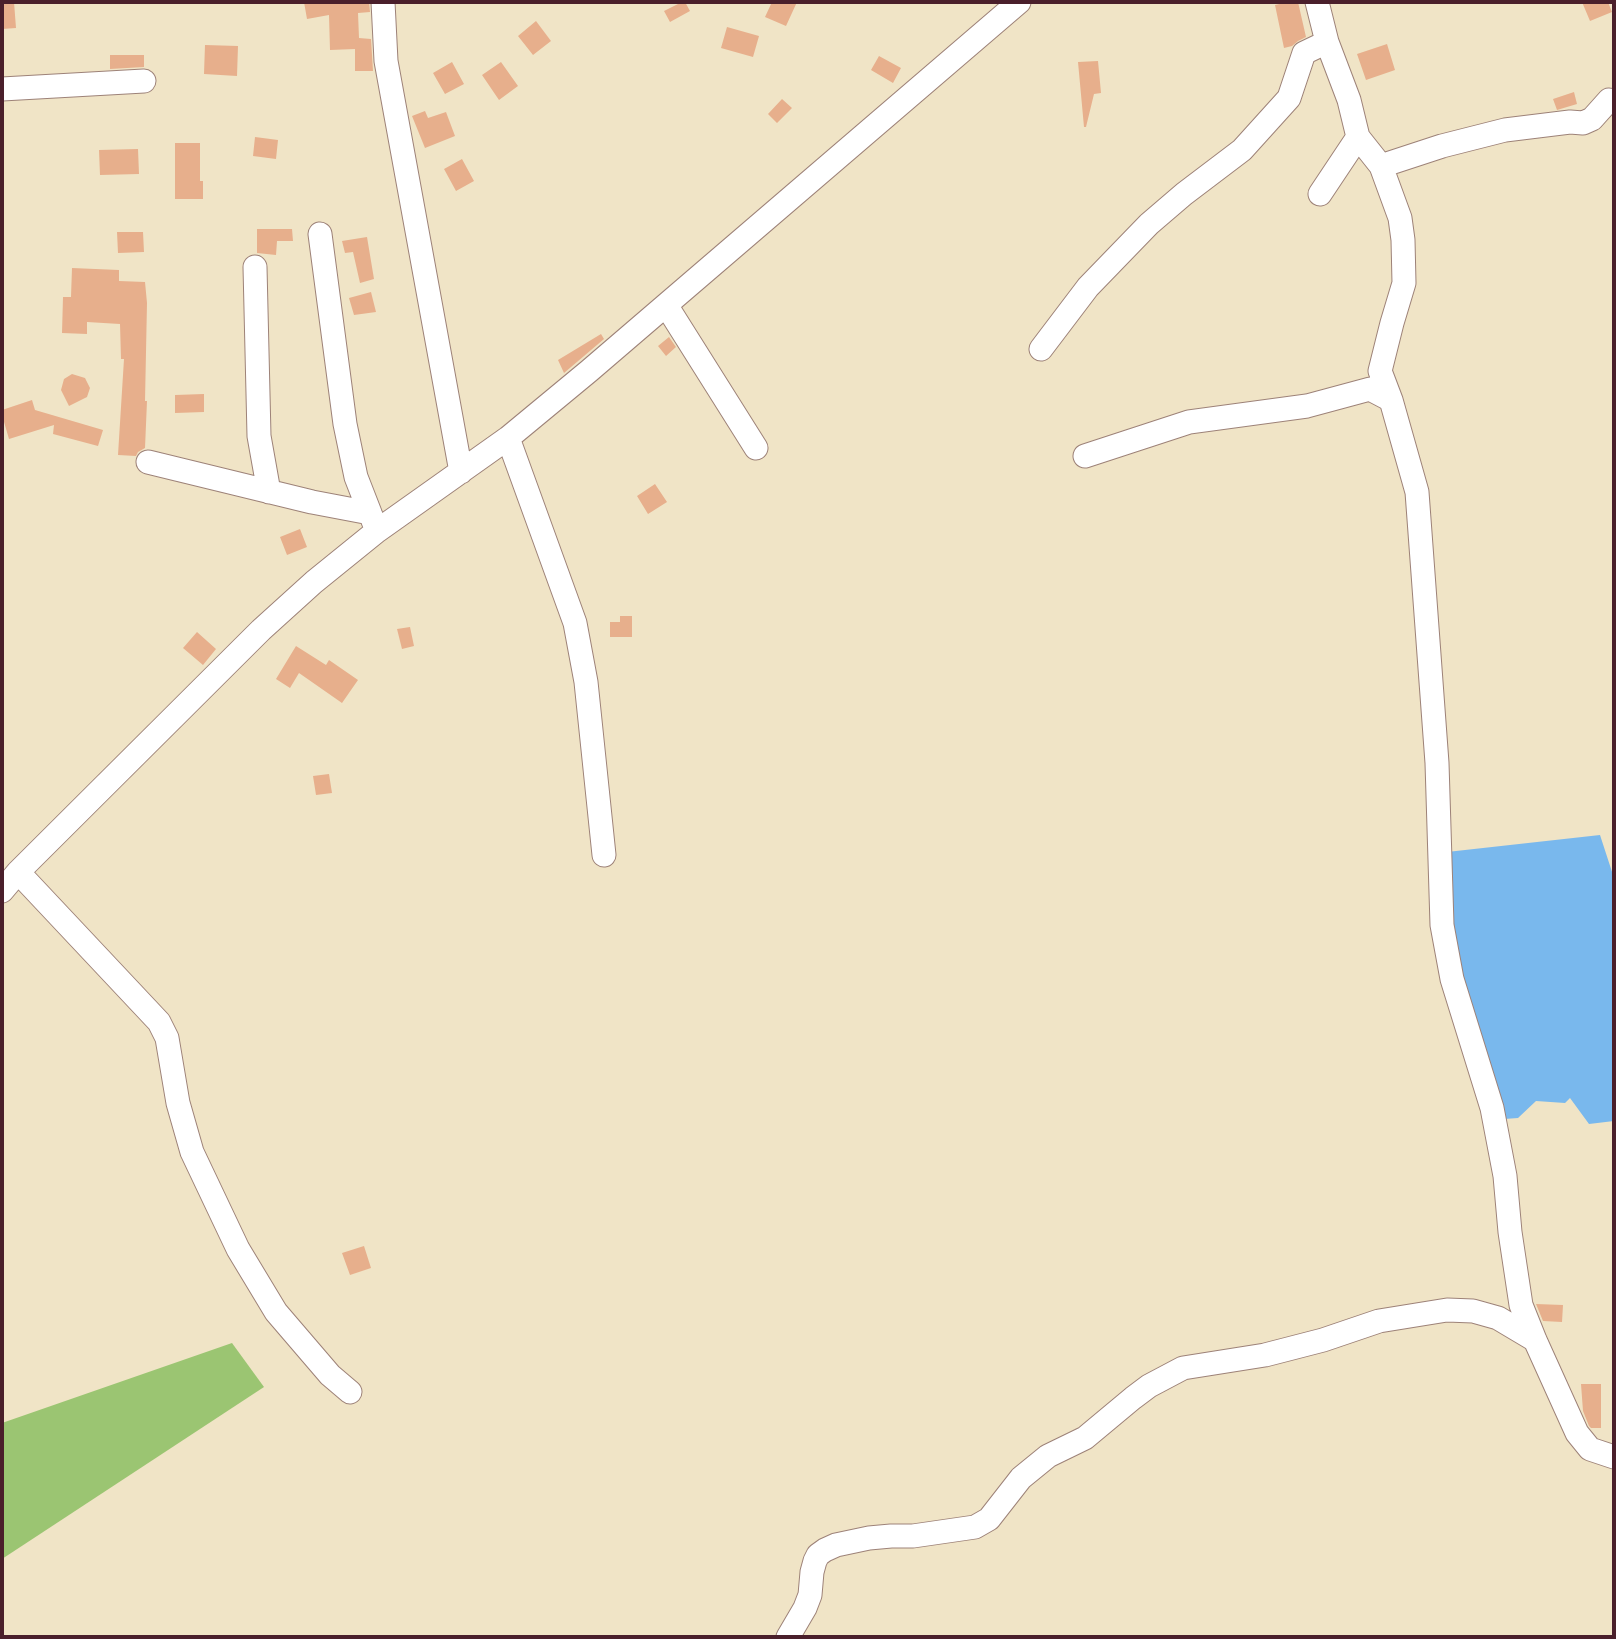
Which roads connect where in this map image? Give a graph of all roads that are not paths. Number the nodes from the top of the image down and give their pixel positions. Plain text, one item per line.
1 (383, 2) edge
2 (1019, 2) edge
3 (1317, 2) edge
4 (1327, 42) junction
5 (144, 81) dead end
6 (2, 89) edge
7 (1609, 100) dead end
8 (1358, 136) junction
9 (1381, 166) junction
10 (1321, 194) dead end
11 (320, 234) dead end
12 (255, 267) dead end
13 (666, 305) junction
14 (1041, 349) dead end
15 (1391, 400) junction
16 (508, 438) junction
17 (756, 448) dead end
18 (1085, 456) dead end
19 (148, 462) dead end
20 (461, 472) junction
21 (270, 492) junction
22 (373, 522) junction
23 (604, 855) dead end
24 (18, 872) junction
25 (2, 891) edge
26 (1535, 1340) junction
27 (350, 1392) dead end
28 (1614, 1457) edge
29 (788, 1637) edge

1 - 20 street
2 - 13 street
3 - 4 street
4 - 8 street
4 - 14 street
5 - 6 street
7 - 9 street
8 - 9 street
8 - 10 street
9 - 15 street
11 - 22 street
12 - 21 street
13 - 16 street
13 - 17 street
15 - 18 street
15 - 26 street
16 - 20 street
16 - 23 street
19 - 21 street
20 - 22 street
21 - 22 street
22 - 24 street
24 - 25 street
24 - 27 street
26 - 28 street
26 - 29 street

